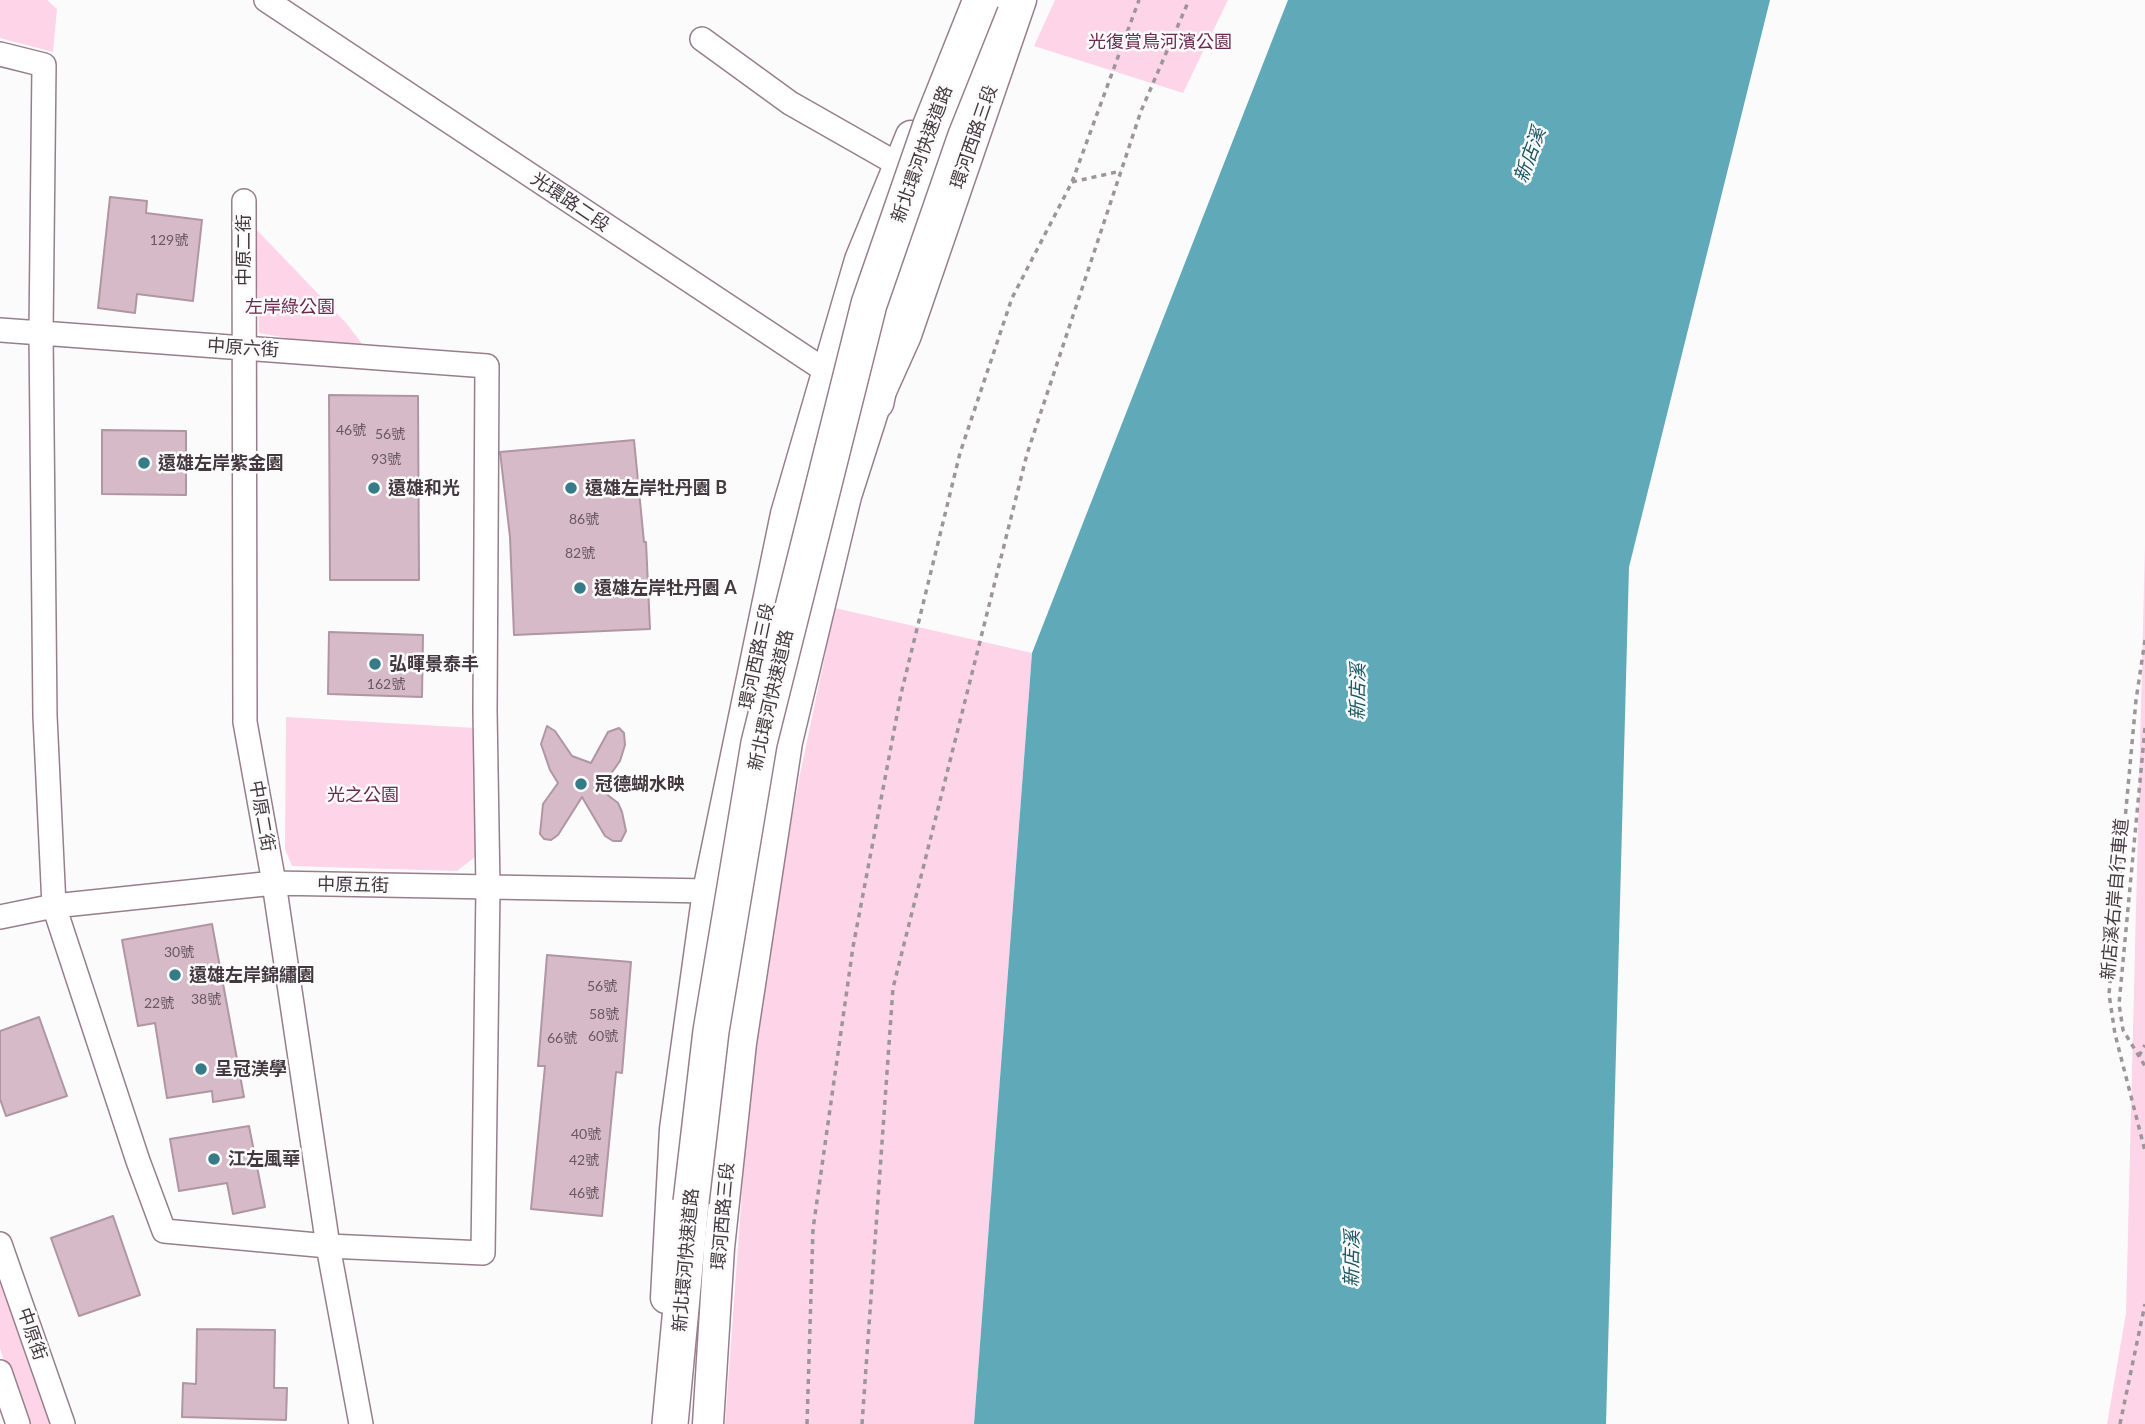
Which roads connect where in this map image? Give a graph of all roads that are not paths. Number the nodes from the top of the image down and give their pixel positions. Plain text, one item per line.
1 (266, 0) edge
2 (968, 0) edge
3 (981, 0) edge
4 (1004, 0) edge
5 (1021, 0) edge
6 (702, 39) dead end
7 (0, 54) edge
8 (899, 165) junction
9 (244, 201) dead end
10 (0, 330) edge
11 (41, 333) junction
12 (243, 348) junction
13 (826, 371) junction
14 (876, 402) junction
15 (274, 883) junction
16 (488, 888) junction
17 (708, 891) junction
18 (54, 906) junction
19 (0, 917) edge
20 (0, 1244) edge
21 (328, 1246) junction
22 (0, 1372) edge
23 (19, 1424) edge
24 (63, 1424) edge
25 (361, 1424) edge
26 (664, 1424) edge
27 (670, 1424) edge
28 (708, 1424) edge

1 - 13 street, 光環路二段
2 - 8 main road, 環河西路三段
3 - 27 highway, 新北環河快速道路, bridge
4 - 14 highway, 新北環河快速道路
5 - 14 main road, 環河西路三段
6 - 8 street
7 - 11 street
8 - 13 main road, 環河西路三段
9 - 12 street, 中原二街
10 - 11 street, 中原六街
11 - 12 street, 中原六街
11 - 18 street
12 - 15 street, 中原二街
12 - 16 street, 中原六街
13 - 14 street, 光環路二段
13 - 17 main road, 環河西路三段
14 - 28 main road, 環河西路三段
15 - 16 street, 中原五街
15 - 18 street, 中原五街
15 - 21 street, 中原二街
16 - 17 street, 中原五街
16 - 21 street
17 - 26 main road, 環河西路三段
18 - 19 street, 中原五街
18 - 21 street
20 - 24 street, 中原街
21 - 25 street, 中原二街
22 - 23 street

